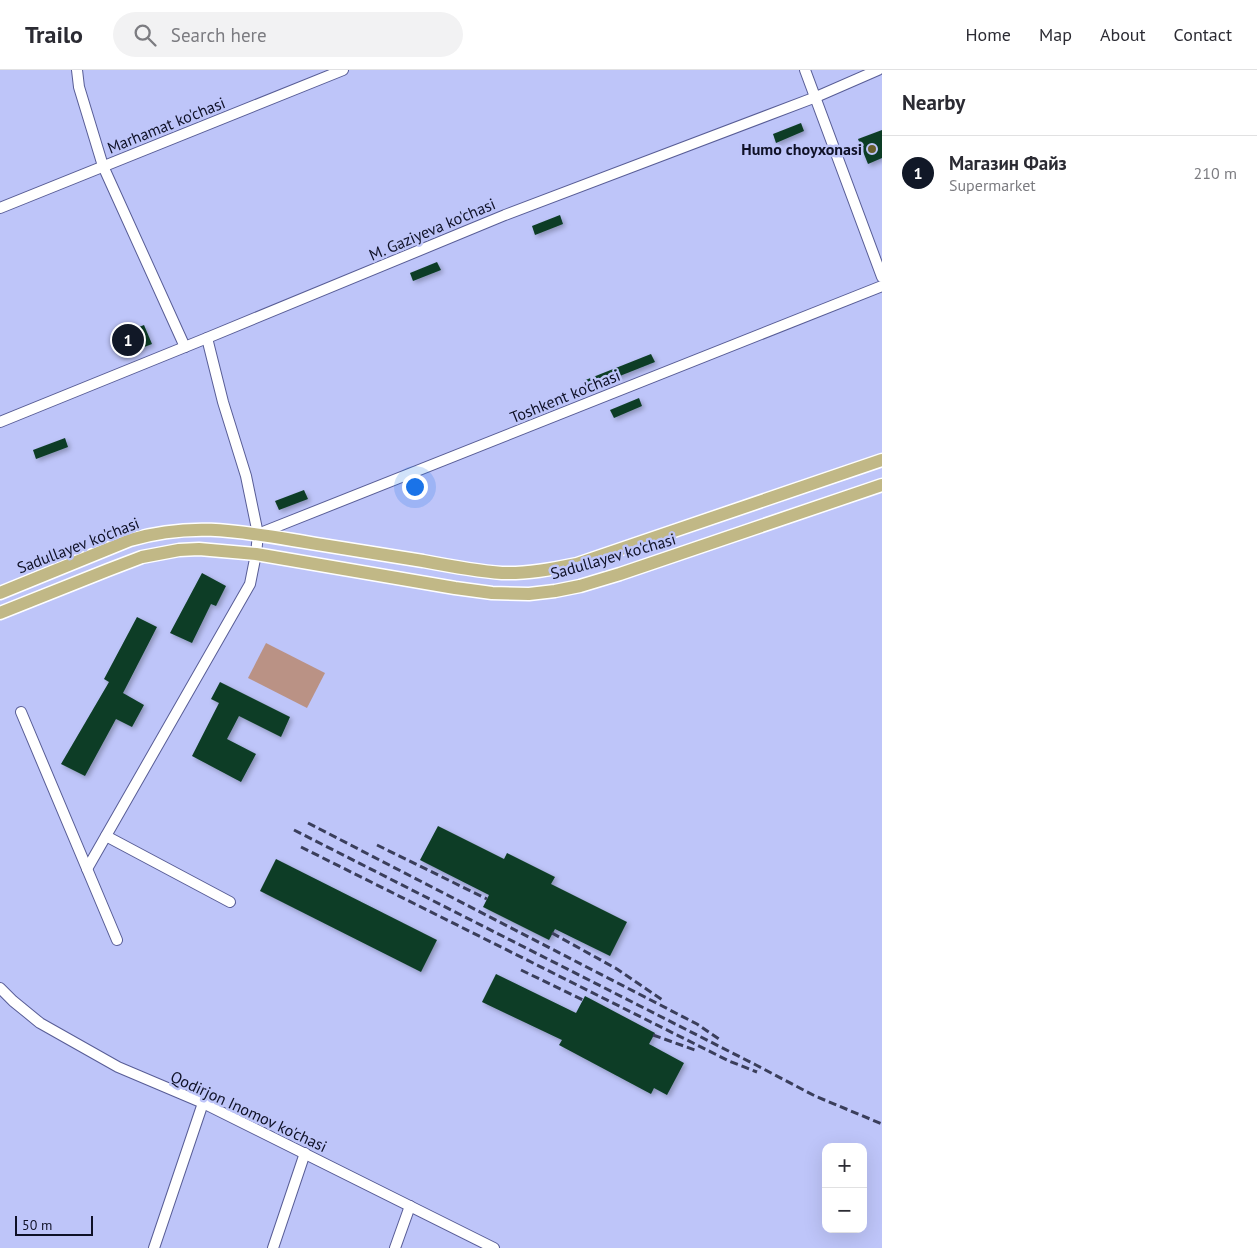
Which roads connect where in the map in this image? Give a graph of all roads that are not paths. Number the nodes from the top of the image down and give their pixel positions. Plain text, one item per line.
1 (77, 70) edge
2 (343, 70) edge
3 (805, 70) edge
4 (878, 70) edge
5 (816, 97) junction
6 (103, 166) junction
7 (0, 208) edge
8 (882, 276) edge
9 (882, 286) edge
10 (207, 338) junction
11 (185, 347) junction
12 (0, 422) edge
13 (882, 460) edge
14 (882, 485) edge
15 (258, 534) junction
16 (256, 554) junction
17 (0, 593) edge
18 (0, 613) edge
19 (21, 712) dead end
20 (106, 836) junction
21 (88, 869) junction
22 (230, 902) dead end
23 (117, 940) dead end
24 (0, 988) edge
25 (203, 1103) junction
26 (305, 1153) junction
27 (410, 1206) junction
28 (154, 1248) edge
29 (273, 1248) edge
30 (396, 1248) edge
31 (494, 1248) edge

1 - 6 street
2 - 6 street, Marhamat ko'chasi
3 - 5 street
4 - 5 street, M. Gaziyeva ko'chasi
5 - 8 street
5 - 10 street, M. Gaziyeva ko'chasi
6 - 7 street, Marhamat ko'chasi
6 - 11 street
9 - 15 street, Toshkent ko'chasi
10 - 11 street, M. Gaziyeva ko'chasi
10 - 15 street
11 - 12 street, M. Gaziyeva ko'chasi
13 - 15 main road, Sadullayev ko'chasi
14 - 16 main road, Sadullayev ko'chasi
15 - 16 street
15 - 17 main road, Sadullayev ko'chasi
16 - 18 main road, Sadullayev ko'chasi
16 - 20 street
19 - 21 street
20 - 21 street
20 - 22 street
21 - 23 street
24 - 25 street, Qodirjon Inomov ko'chasi
25 - 26 street, Qodirjon Inomov ko'chasi
25 - 28 street
26 - 27 street, Qodirjon Inomov ko'chasi
26 - 29 street
27 - 30 street
27 - 31 street, Qodirjon Inomov ko'chasi

